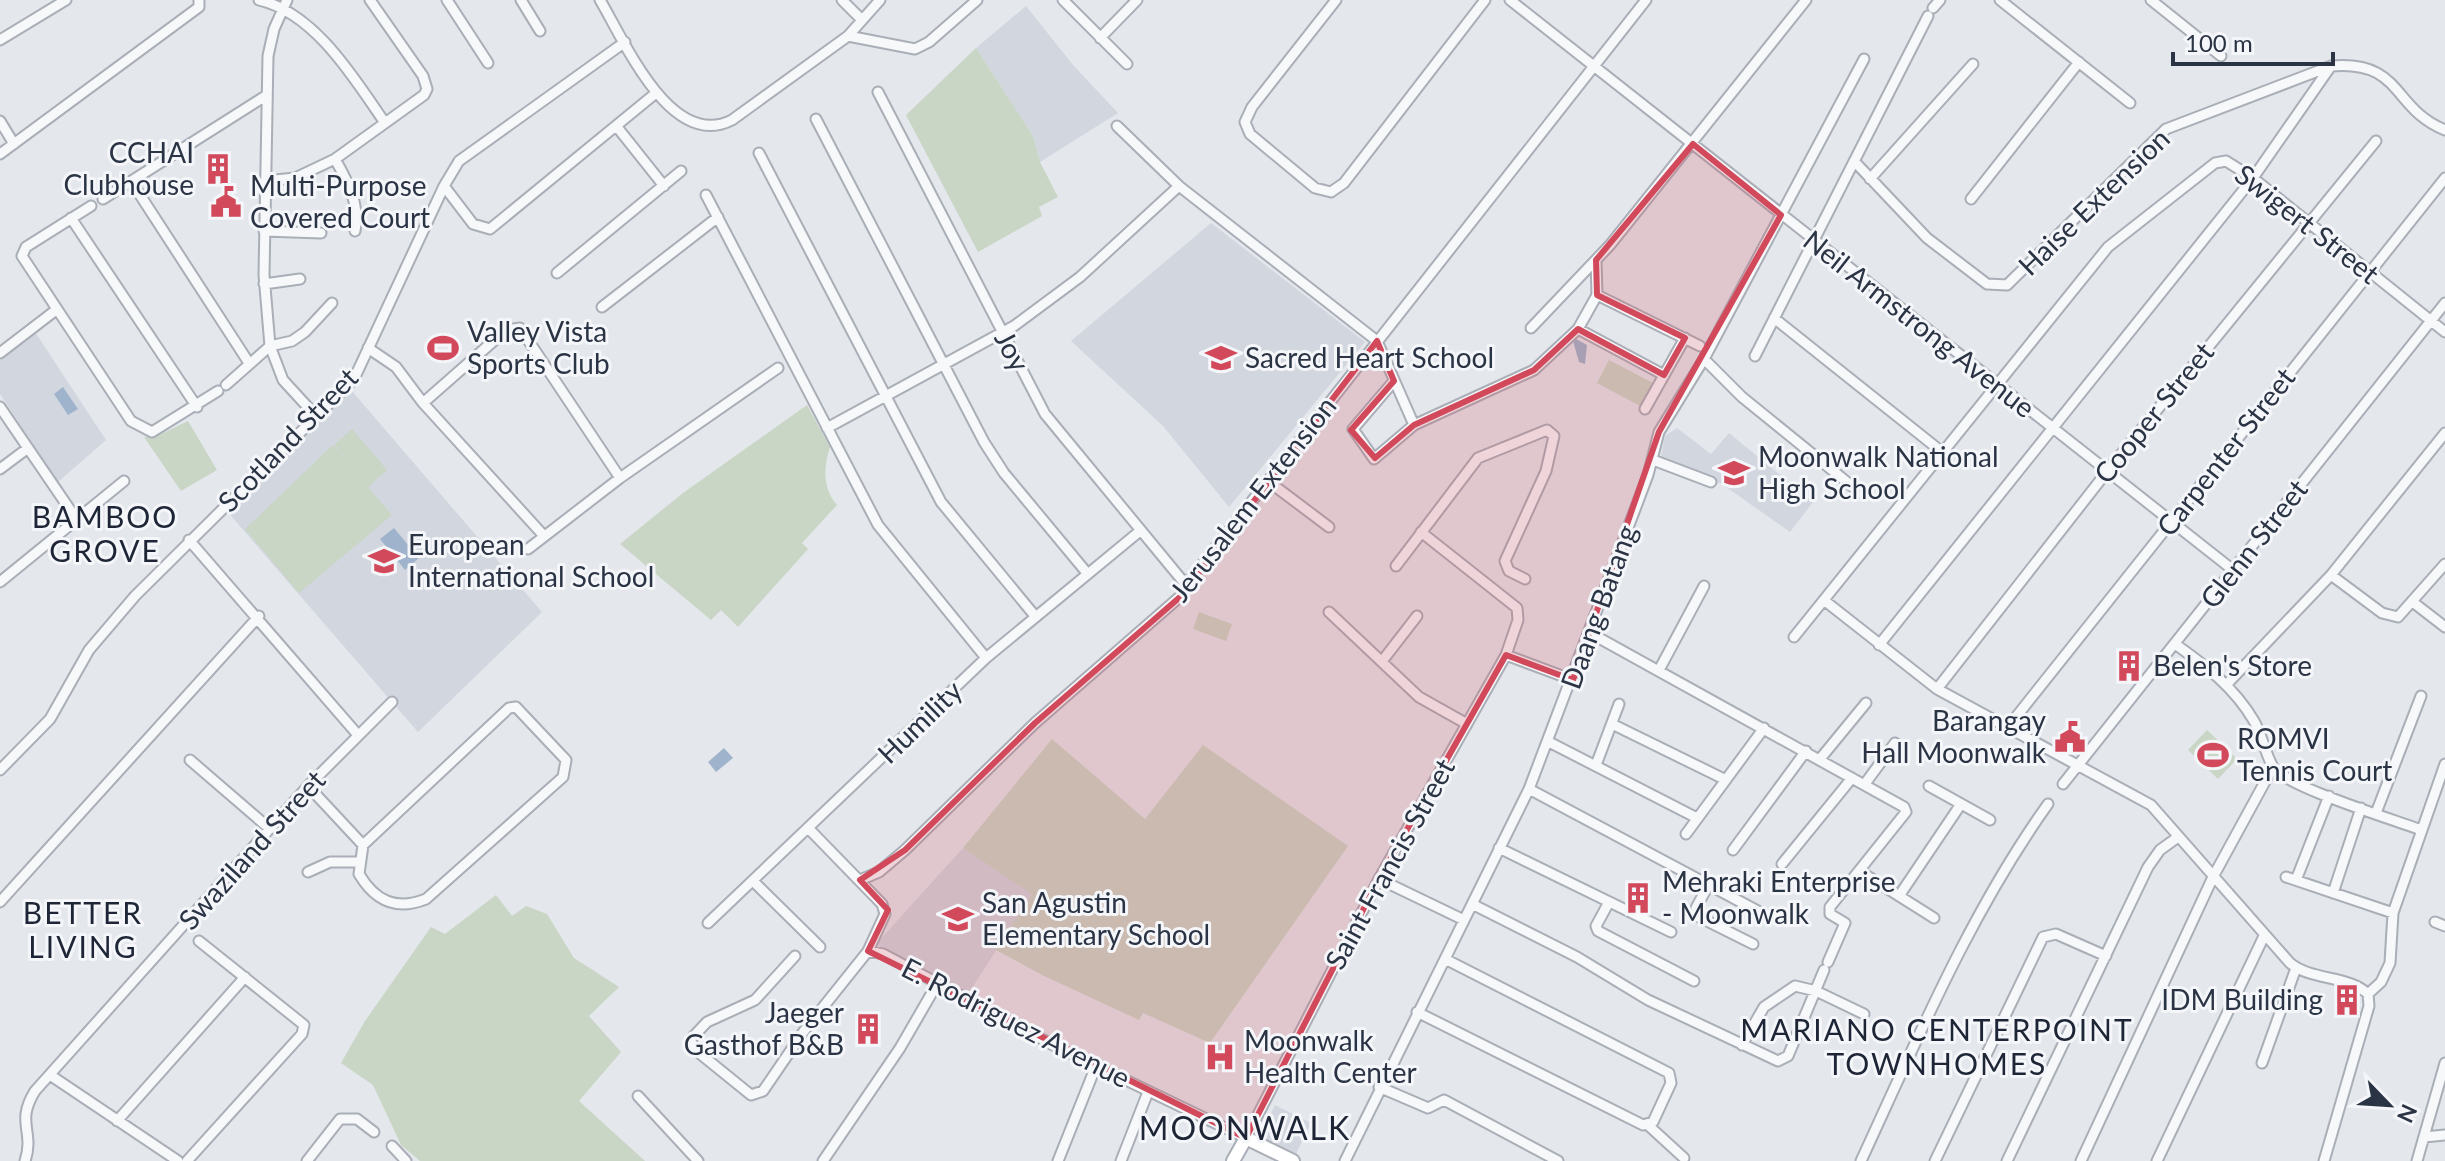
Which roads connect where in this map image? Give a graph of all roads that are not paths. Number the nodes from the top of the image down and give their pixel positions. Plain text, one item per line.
1 (66, 0) edge
2 (199, 0) edge
3 (287, 0) edge
4 (370, 0) edge
5 (521, 0) edge
6 (600, 0) edge
7 (842, 0) edge
8 (880, 0) edge
9 (977, 0) edge
10 (1063, 0) edge
11 (1137, 0) edge
12 (1336, 0) edge
13 (1485, 0) edge
14 (1510, 0) edge
15 (1646, 0) edge
16 (1806, 0) edge
17 (2000, 0) edge
18 (2151, 0) edge
19 (259, 1) edge
20 (449, 1) edge
21 (1934, 8) edge
22 (281, 10) junction
23 (862, 20) junction
24 (540, 31) dead end
25 (848, 36) junction
26 (1100, 38) junction
27 (0, 40) edge
28 (625, 42) junction
29 (2221, 56) dead end
30 (1864, 59) dead end
31 (2079, 62) junction
32 (488, 63) dead end
33 (1127, 64) dead end
34 (1973, 64) dead end
35 (1593, 66) junction
36 (2331, 66) junction
37 (878, 92) dead end
38 (656, 93) junction
39 (267, 95) junction
40 (2130, 103) dead end
41 (816, 119) dead end
42 (0, 121) edge
43 (385, 123) junction
44 (1117, 126) dead end
45 (617, 127) junction
46 (2445, 130) edge
47 (2376, 141) dead end
48 (14, 144) junction
49 (1693, 144) junction
50 (759, 153) dead end
51 (0, 154) edge
52 (335, 159) junction
53 (1854, 161) junction
54 (681, 171) dead end
55 (2253, 178) junction
56 (2445, 178) edge
57 (1870, 179) junction
58 (131, 181) junction
59 (265, 181) junction
60 (444, 186) junction
61 (664, 186) junction
62 (1179, 186) junction
63 (706, 195) dead end
64 (103, 199) dead end
65 (1971, 199) dead end
66 (91, 206) dead end
67 (1781, 215) junction
68 (718, 217) junction
69 (71, 218) junction
70 (2308, 222) junction
71 (264, 231) junction
72 (355, 231) dead end
73 (321, 233) dead end
74 (1814, 240) junction
75 (1596, 260) junction
76 (2370, 272) junction
77 (557, 273) dead end
78 (300, 279) dead end
79 (264, 284) junction
80 (1597, 295) junction
81 (332, 303) dead end
82 (2445, 303) edge
83 (602, 307) dead end
84 (56, 310) junction
85 (1774, 318) junction
86 (2431, 321) junction
87 (1531, 328) dead end
88 (1578, 329) junction
89 (2445, 332) edge
90 (1002, 334) junction
91 (1685, 338) junction
92 (1377, 341) junction
93 (270, 346) junction
94 (1700, 346) dead end
95 (368, 348) junction
96 (0, 353) edge
97 (1755, 356) dead end
98 (1704, 359) junction
99 (249, 363) junction
100 (945, 365) junction
101 (778, 368) dead end
102 (1664, 375) junction
103 (1394, 381) junction
104 (1997, 385) junction
105 (884, 397) junction
106 (423, 403) junction
107 (0, 407) edge
108 (197, 407) junction
109 (1645, 409) dead end
110 (316, 416) junction
111 (1414, 425) junction
112 (827, 428) junction
113 (2051, 428) junction
114 (2445, 433) edge
115 (28, 448) junction
116 (1942, 452) junction
117 (1653, 460) junction
118 (0, 469) edge
119 (2107, 472) junction
120 (620, 478) junction
121 (124, 481) dead end
122 (1268, 481) junction
123 (1711, 482) dead end
124 (1853, 487) dead end
125 (77, 520) junction
126 (2171, 522) junction
127 (1329, 527) dead end
128 (1140, 531) junction
129 (1421, 532) junction
130 (544, 536) junction
131 (189, 540) junction
132 (528, 549) dead end
133 (2445, 564) edge
134 (1396, 566) dead end
135 (2233, 570) junction
136 (1087, 573) junction
137 (2331, 575) junction
138 (1525, 579) dead end
139 (0, 582) edge
140 (1186, 585) junction
141 (1704, 586) dead end
142 (1825, 601) junction
143 (2414, 603) junction
144 (1329, 612) dead end
145 (259, 616) junction
146 (1035, 616) junction
147 (1417, 616) dead end
148 (2445, 627) edge
149 (1590, 633) junction
150 (1794, 637) dead end
151 (2175, 644) junction
152 (1879, 645) junction
153 (1506, 655) junction
154 (986, 658) junction
155 (1383, 660) junction
156 (1659, 670) junction
157 (1573, 680) junction
158 (2227, 684) junction
159 (1937, 689) junction
160 (2421, 696) dead end
161 (392, 702) dead end
162 (1866, 703) dead end
163 (1619, 704) dead end
164 (1467, 724) junction
165 (1612, 724) junction
166 (2008, 727) junction
167 (1764, 728) junction
168 (358, 735) junction
169 (1549, 742) junction
170 (1895, 743) dead end
171 (1806, 751) junction
172 (1820, 759) junction
173 (190, 760) dead end
174 (2076, 764) junction
175 (2445, 764) edge
176 (1596, 765) junction
177 (2273, 767) junction
178 (0, 770) edge
179 (1852, 778) junction
180 (1724, 779) junction
181 (2063, 784) dead end
182 (1864, 785) junction
183 (308, 786) junction
184 (1929, 786) dead end
185 (1529, 789) junction
186 (2329, 796) junction
187 (1961, 804) junction
188 (2048, 804) dead end
189 (2361, 808) junction
190 (2376, 813) junction
191 (1697, 818) junction
192 (1990, 820) dead end
193 (270, 829) junction
194 (810, 830) junction
195 (2421, 830) junction
196 (1686, 834) dead end
197 (2178, 837) junction
198 (363, 845) junction
199 (1499, 848) junction
200 (1733, 850) dead end
201 (359, 862) junction
202 (1782, 864) dead end
203 (308, 872) dead end
204 (1861, 872) junction
205 (2213, 877) junction
206 (1379, 879) junction
207 (860, 880) junction
208 (754, 882) junction
209 (1709, 884) junction
210 (2333, 893) junction
211 (1899, 896) junction
212 (0, 902) edge
213 (1609, 902) junction
214 (1472, 904) junction
215 (2393, 913) junction
216 (1769, 917) dead end
217 (1934, 918) dead end
218 (1464, 920) junction
219 (708, 923) dead end
220 (1671, 932) dead end
221 (2264, 936) junction
222 (199, 941) dead end
223 (1753, 944) dead end
224 (820, 947) dead end
225 (868, 951) junction
226 (795, 956) dead end
227 (2106, 956) junction
228 (1445, 959) junction
229 (2296, 968) junction
230 (245, 977) junction
231 (1694, 981) dead end
232 (937, 984) junction
233 (1816, 991) junction
234 (2368, 994) junction
235 (1417, 1012) junction
236 (1864, 1014) dead end
237 (1742, 1045) junction
238 (2262, 1063) dead end
239 (2445, 1063) edge
240 (1096, 1066) junction
241 (50, 1075) junction
242 (1379, 1087) junction
243 (1148, 1092) junction
244 (638, 1096) dead end
245 (117, 1121) junction
246 (1649, 1126) junction
247 (374, 1132) dead end
248 (2445, 1135) edge
249 (2424, 1137) junction
250 (1246, 1138) junction
251 (392, 1146) dead end
252 (1684, 1158) dead end
253 (27, 1160) edge
254 (178, 1161) edge
255 (187, 1161) edge
256 (307, 1161) edge
257 (406, 1161) edge
258 (698, 1161) edge
259 (823, 1161) edge
260 (1058, 1161) edge
261 (1121, 1161) edge
262 (1233, 1161) edge
263 (1293, 1161) edge
264 (1345, 1161) edge
265 (1558, 1161) edge
266 (1861, 1161) edge
267 (1935, 1161) edge
268 (2007, 1161) edge
269 (2081, 1161) edge
270 (2157, 1161) edge
271 (2324, 1161) edge
272 (2417, 1161) edge

1 - 27 street
2 - 48 street
3 - 22 street
4 - 43 street
5 - 24 street
6 - 28 street
7 - 23 street
8 - 23 street
9 - 25 street
10 - 26 street
11 - 26 street
12 - 13 street
14 - 35 street, Neil Armstrong Avenue
15 - 35 street, Jerusalem Extension
16 - 49 street
17 - 31 street
18 - 29 street
19 - 22 street
20 - 32 street
21 - 53 street
22 - 39 street
22 - 43 street
23 - 25 street
25 - 38 street
26 - 33 street
28 - 38 street
28 - 60 street, Scotland Street
30 - 67 street, Daang Batang
31 - 40 street
31 - 65 street
34 - 57 street
35 - 49 street, Neil Armstrong Avenue
35 - 92 street, Jerusalem Extension
36 - 46 street, Haise Extension
36 - 55 street
36 - 57 street, Haise Extension
37 - 90 street, Joy
38 - 45 street
39 - 58 street
39 - 59 street
41 - 100 street
42 - 48 street
43 - 52 street
44 - 62 street
45 - 60 street
45 - 61 street
47 - 70 street, Cooper Street
48 - 51 street
49 - 67 street, Neil Armstrong Avenue
49 - 75 street
50 - 105 street
52 - 59 street
52 - 72 street
53 - 57 street
53 - 74 street
54 - 61 street
55 - 70 street, Swigert Street
55 - 104 street, Swigert Street
55 - 113 street
56 - 76 street, Carpenter Street
58 - 64 street
58 - 99 street
59 - 71 street
60 - 95 street, Scotland Street
61 - 77 street
62 - 90 street
62 - 92 street
63 - 68 street
66 - 69 street
67 - 74 street, Neil Armstrong Avenue
67 - 98 street, Daang Batang
68 - 83 street
68 - 112 street
69 - 84 street
69 - 108 street
70 - 76 street, Swigert Street
70 - 119 street, Cooper Street
71 - 73 street
71 - 79 street
74 - 85 street
74 - 104 street, Neil Armstrong Avenue
75 - 80 street
75 - 87 street
76 - 86 street, Swigert Street
76 - 126 street, Carpenter Street
78 - 79 street
79 - 93 street
80 - 88 street
80 - 91 street
81 - 93 street
82 - 86 street, Glenn Street
84 - 96 street
84 - 108 street
85 - 97 street
85 - 116 street
86 - 89 street, Swigert Street
86 - 135 street, Glenn Street
88 - 102 street
88 - 111 street
90 - 100 street
90 - 128 street, Joy
91 - 94 street
91 - 102 street
92 - 103 street
92 - 122 street, Jerusalem Extension
93 - 99 street
93 - 110 street
95 - 106 street
95 - 110 street, Scotland Street
98 - 117 street, Daang Batang
98 - 124 street
99 - 108 street
100 - 105 street
100 - 136 street
101 - 120 street
102 - 109 street
103 - 111 street
103 - 111 street
104 - 113 street, Neil Armstrong Avenue
104 - 116 street, Swigert Street
105 - 112 street
105 - 146 street
106 - 120 street
106 - 130 street
107 - 115 street
110 - 131 street, Scotland Street
112 - 154 street
113 - 119 street
113 - 152 street, Neil Armstrong Avenue
114 - 137 street
115 - 118 street
115 - 125 street
116 - 142 street, Swigert Street
117 - 123 street
117 - 149 street, Daang Batang
119 - 126 street
119 - 159 street, Cooper Street
120 - 130 street
121 - 125 street
122 - 127 street
122 - 140 street, Jerusalem Extension
125 - 139 street
126 - 135 street
126 - 166 street, Carpenter Street
128 - 136 street, Humility
128 - 140 street, Joy
129 - 134 street
129 - 138 street
129 - 153 street, Saint Francis Street
130 - 132 street
131 - 145 street
131 - 178 street, Scotland Street
133 - 143 street
135 - 151 street, Glenn Street
136 - 146 street, Humility
137 - 143 street
137 - 158 street
140 - 207 street, Jerusalem Extension
141 - 156 street
142 - 150 street, Swigert Street
142 - 152 street
143 - 148 street
144 - 155 street
145 - 168 street
145 - 212 street
146 - 154 street, Humility
147 - 155 street
149 - 156 street
149 - 157 street, Daang Batang
151 - 158 street
151 - 174 street, Glenn Street
152 - 159 street
153 - 157 street
153 - 164 street, Saint Francis Street
154 - 194 street, Humility
155 - 164 street
156 - 167 street
157 - 169 street, Daang Batang
158 - 177 street
159 - 166 street
160 - 190 street
161 - 168 street, Swaziland Street
162 - 172 street
163 - 165 street
164 - 206 street, Saint Francis Street
165 - 176 street
165 - 180 street
166 - 174 street
167 - 171 street
167 - 180 street
168 - 183 street, Swaziland Street
169 - 176 street
169 - 185 street, Daang Batang
170 - 182 street
171 - 172 street
171 - 200 street
172 - 179 street
173 - 193 street
174 - 181 street, Glenn Street
174 - 197 street
175 - 195 street
176 - 191 street
177 - 186 street
177 - 205 street
179 - 182 street
179 - 202 street
180 - 191 street
182 - 204 street
183 - 193 street, Swaziland Street
183 - 198 street
184 - 187 street
185 - 199 street, Daang Batang
185 - 209 street
186 - 189 street
186 - 210 street
187 - 192 street
187 - 211 street
188 - 266 street
189 - 190 street
189 - 210 street
190 - 195 street
191 - 196 street
193 - 241 street, Swaziland Street
194 - 207 street
194 - 208 street, Humility
195 - 215 street
197 - 205 street
197 - 227 street
198 - 201 street
198 - 201 street
199 - 213 street
199 - 214 street, Daang Batang
201 - 203 street
204 - 211 street
204 - 233 street
205 - 221 street
205 - 269 street
206 - 218 street
206 - 250 street, Saint Francis Street
207 - 225 street
208 - 219 street, Humility
208 - 224 street
209 - 216 street
209 - 223 street
210 - 215 street
211 - 217 street
213 - 220 street
213 - 231 street
214 - 218 street, Daang Batang
214 - 237 street
215 - 234 street
218 - 228 street, Daang Batang
221 - 229 street
221 - 270 street
222 - 230 street
225 - 226 street
225 - 232 street, E. Rodriguez Avenue
227 - 267 street
227 - 268 street
228 - 235 street, Daang Batang
228 - 246 street
229 - 234 street
229 - 238 street
230 - 245 street
230 - 255 street
232 - 240 street, E. Rodriguez Avenue
232 - 259 street
233 - 236 street
233 - 237 street
233 - 237 street
234 - 271 street
235 - 242 street, Daang Batang
235 - 246 street
239 - 249 street
240 - 243 street, E. Rodriguez Avenue
240 - 260 street
241 - 245 street
241 - 253 street, Swaziland Street
242 - 264 street, Daang Batang
242 - 265 street
243 - 250 street, E. Rodriguez Avenue
243 - 261 street
244 - 258 street
245 - 254 street
246 - 252 street
247 - 256 street
248 - 249 street
249 - 272 street
250 - 262 main road
250 - 263 main road, E. Rodriguez Avenue
251 - 257 street

